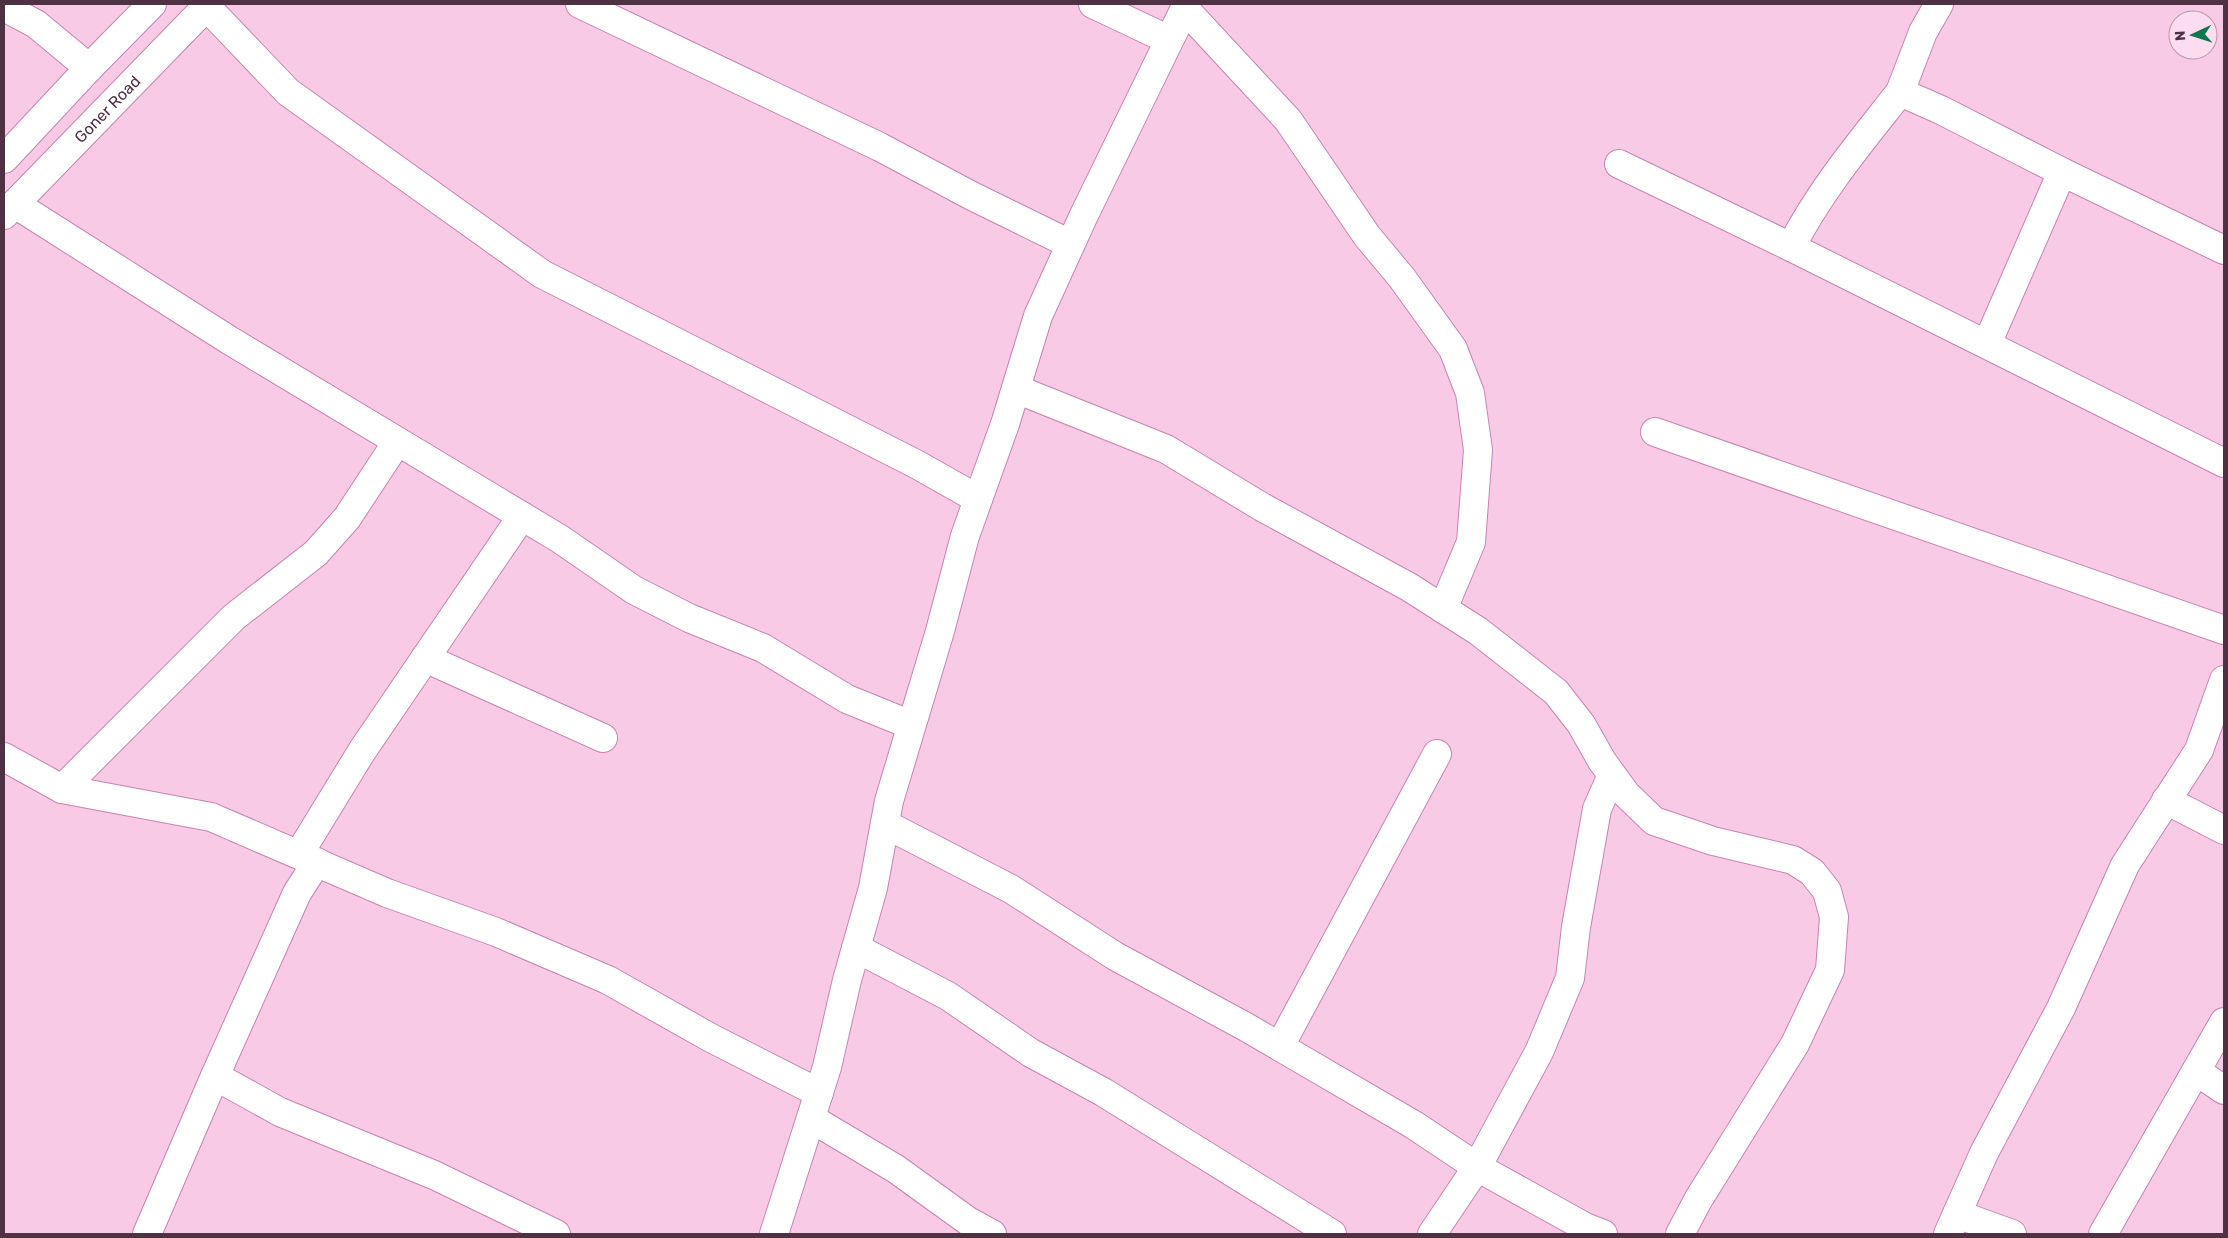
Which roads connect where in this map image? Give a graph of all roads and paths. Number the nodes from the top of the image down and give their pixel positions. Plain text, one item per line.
1 (152, 4) edge
2 (580, 4) edge
3 (1093, 4) edge
4 (1939, 4) edge
5 (207, 5) edge
6 (1186, 6) edge
7 (4, 7) edge
8 (1169, 40) junction
9 (89, 68) junction
10 (1900, 92) junction
11 (4, 159) edge
12 (1619, 164) dead end
13 (2062, 172) junction
14 (9, 209) edge
15 (1070, 244) junction
16 (1791, 247) junction
17 (2224, 250) edge
18 (1987, 344) junction
19 (1016, 388) junction
20 (1655, 432) dead end
21 (397, 442) junction
22 (2224, 463) edge
23 (978, 499) junction
24 (522, 516) junction
25 (1443, 609) junction
26 (2224, 630) edge
27 (425, 658) junction
28 (2224, 680) edge
29 (911, 725) junction
30 (603, 738) dead end
31 (1437, 754) dead end
32 (4, 757) edge
33 (1612, 775) junction
34 (62, 788) junction
35 (2166, 800) junction
36 (885, 824) junction
37 (2224, 830) edge
38 (308, 858) junction
39 (856, 948) junction
40 (2224, 1022) edge
41 (1280, 1046) junction
42 (2196, 1071) junction
43 (215, 1076) junction
44 (2224, 1090) edge
45 (816, 1106) junction
46 (1477, 1166) junction
47 (1952, 1224) edge
48 (147, 1234) edge
49 (556, 1234) edge
50 (774, 1234) edge
51 (992, 1234) edge
52 (1332, 1234) edge
53 (1432, 1234) edge
54 (1603, 1234) edge
55 (1680, 1234) edge
56 (2012, 1234) edge
57 (2103, 1234) edge

1 - 9 street
2 - 15 street
3 - 8 street
4 - 10 street
5 - 14 street, Goner Road
5 - 23 street
6 - 8 street
6 - 25 street
7 - 9 street
8 - 15 street
9 - 11 street
10 - 13 street
10 - 16 street
12 - 16 street
13 - 17 street
13 - 18 street
14 - 21 street
15 - 19 street
16 - 18 street
18 - 22 street
19 - 23 street
19 - 25 street
20 - 26 street
21 - 24 street
21 - 34 street
23 - 29 street
24 - 27 street
24 - 29 street
25 - 33 street
27 - 30 street
27 - 38 street
28 - 35 street
29 - 36 street
31 - 41 street
32 - 34 street
33 - 46 street
33 - 55 street
34 - 38 street
35 - 37 street
35 - 47 street
36 - 39 street
36 - 41 street
38 - 43 street
38 - 45 street
39 - 45 street
39 - 52 street
40 - 42 street
41 - 46 street
42 - 44 street
42 - 57 street
43 - 48 street
43 - 49 street
45 - 50 street
45 - 51 street
46 - 53 street
46 - 54 street
47 - 56 street

